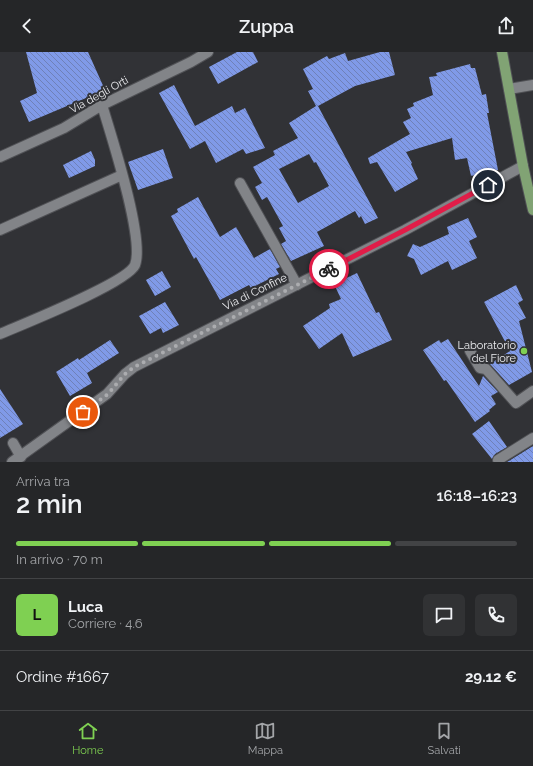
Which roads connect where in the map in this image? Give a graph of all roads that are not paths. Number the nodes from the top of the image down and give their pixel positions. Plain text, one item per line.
1 (208, 52) edge
2 (502, 52) edge
3 (533, 85) edge
4 (509, 89) junction
5 (102, 104) junction
6 (0, 157) edge
7 (523, 166) junction
8 (122, 175) junction
9 (240, 183) dead end
10 (533, 206) edge
11 (0, 230) edge
12 (297, 285) junction
13 (0, 334) edge
14 (470, 351) dead end
15 (533, 391) edge
16 (533, 438) edge
17 (13, 443) dead end
18 (21, 456) junction
19 (498, 460) dead end
20 (12, 462) edge

1 - 5 street, Via degli Orti
2 - 4 main road
3 - 4 street
4 - 7 main road
5 - 6 street, Via degli Orti
5 - 8 street
7 - 10 main road
7 - 12 street, Via di Confine
8 - 11 street
8 - 13 street
9 - 12 street
12 - 18 street, Via di Confine
14 - 15 street
16 - 19 street
17 - 18 street
18 - 20 street, Via di Confine

